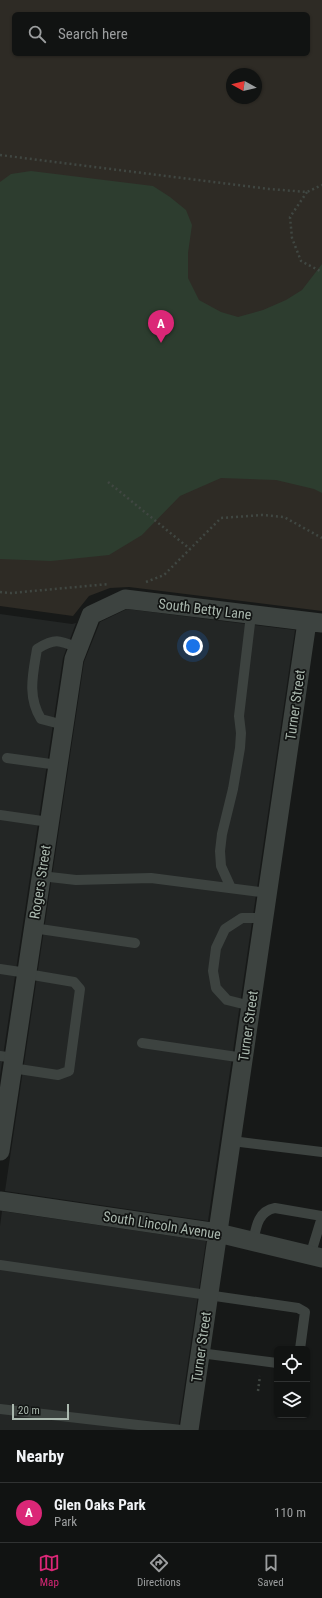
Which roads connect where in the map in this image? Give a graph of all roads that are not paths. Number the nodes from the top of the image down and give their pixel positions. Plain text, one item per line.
1 (91, 615) joint
2 (251, 615) junction
3 (315, 623) edge
4 (78, 648) junction
5 (64, 725) junction
6 (7, 758) dead end
7 (58, 765) junction
8 (0, 815) edge
9 (49, 822) junction
10 (41, 876) junction
11 (231, 888) junction
12 (268, 893) junction
13 (264, 918) junction
14 (33, 928) junction
15 (135, 943) dead end
16 (0, 969) edge
17 (27, 973) junction
18 (251, 1006) junction
19 (142, 1043) dead end
20 (244, 1058) junction
21 (9, 1061) edge
22 (4, 1096) edge
23 (232, 1141) junction
24 (0, 1151) edge
25 (322, 1152) edge
26 (0, 1201) edge
27 (322, 1216) edge
28 (218, 1233) junction
29 (253, 1242) junction
30 (316, 1257) edge
31 (0, 1265) edge
32 (209, 1295) junction
33 (300, 1346) edge
34 (200, 1353) junction
35 (274, 1363) edge
36 (0, 1409) edge
37 (181, 1430) edge
38 (189, 1430) edge

1 - 2 street, South Betty Lane
1 - 4 street, Rogers Street
2 - 3 street, South Betty Lane
2 - 11 lane
3 - 12 street, Turner Street
4 - 5 street, Rogers Street
4 - 5 lane
5 - 7 street, Rogers Street
6 - 7 lane
7 - 9 street, Rogers Street
8 - 9 lane
9 - 10 street, Rogers Street
10 - 11 lane
10 - 14 street, Rogers Street
11 - 12 lane
12 - 13 street, Turner Street
13 - 18 street, Turner Street
13 - 18 lane
14 - 15 lane
14 - 17 street, Rogers Street
16 - 17 lane
17 - 21 street, Rogers Street
17 - 21 lane
18 - 20 street, Turner Street
19 - 20 lane
20 - 23 street, Turner Street
21 - 22 street, Rogers Street
22 - 24 street, Rogers Street
23 - 25 lane
23 - 28 street, Turner Street
26 - 28 street, South Lincoln Avenue
27 - 29 lane
27 - 30 lane
28 - 29 street, South Lincoln Avenue
28 - 32 street, Turner Street
29 - 30 street, South Lincoln Avenue
31 - 32 lane
32 - 33 lane
32 - 34 street, Turner Street
34 - 35 lane
34 - 38 street, Turner Street
36 - 37 lane

